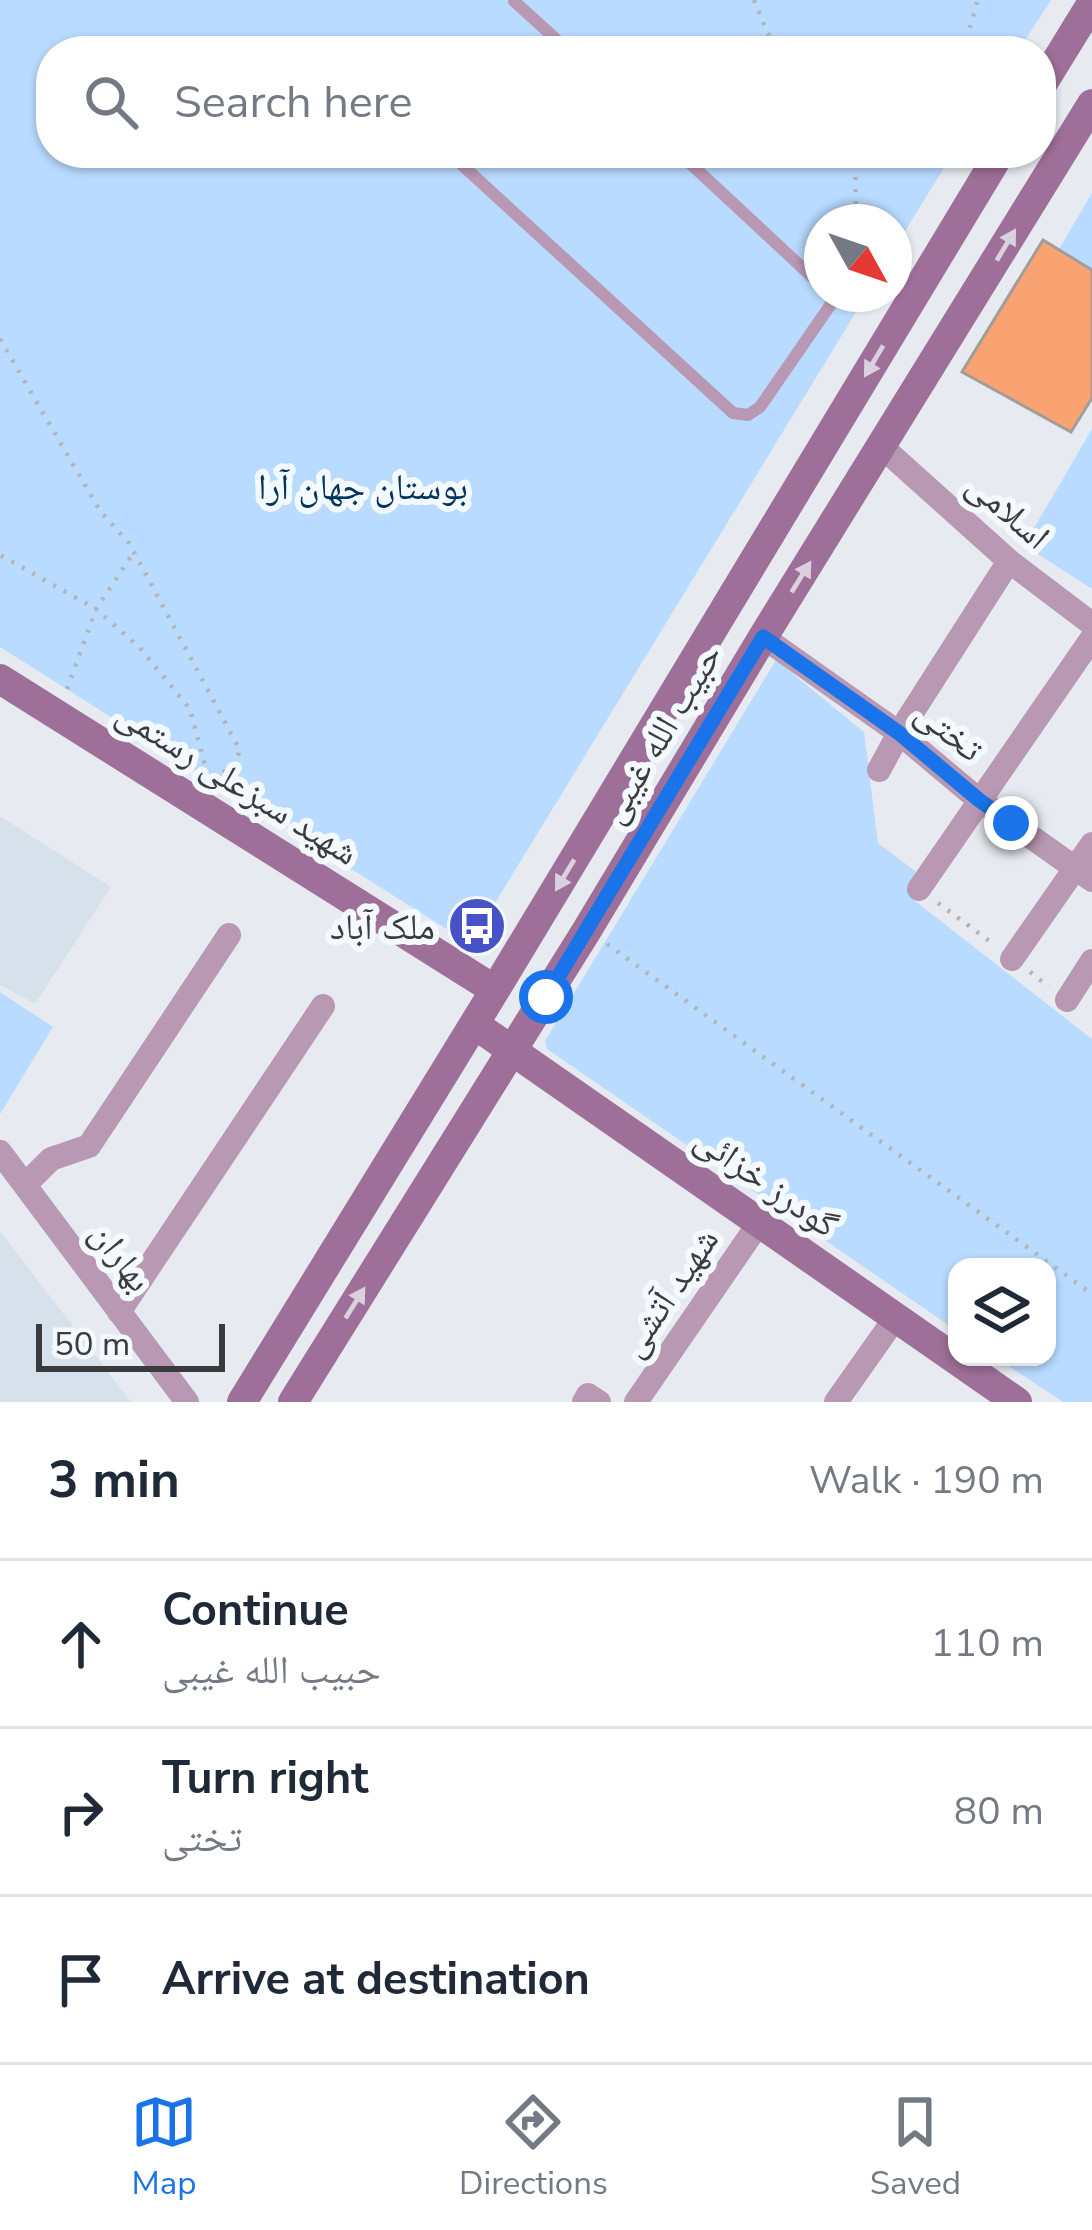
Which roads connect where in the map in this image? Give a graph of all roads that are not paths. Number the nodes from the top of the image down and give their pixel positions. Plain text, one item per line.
1 (514, 1) edge
2 (1092, 3) edge
3 (552, 36) edge
4 (1056, 62) edge
5 (1092, 104) edge
6 (1056, 163) edge
7 (465, 168) edge
8 (695, 168) edge
9 (989, 168) edge
10 (1053, 168) edge
11 (804, 269) edge
12 (912, 274) edge
13 (824, 312) edge
14 (889, 312) edge
15 (882, 447) junction
16 (1009, 561) junction
17 (1092, 624) edge
18 (763, 637) junction
19 (1092, 638) edge
20 (0, 679) edge
21 (899, 733) junction
22 (879, 770) dead end
23 (979, 800) junction
24 (1092, 844) edge
25 (1084, 874) edge
26 (919, 889) dead end
27 (230, 935) dead end
28 (1012, 959) dead end
29 (1092, 961) edge
30 (495, 990) junction
31 (1067, 1000) dead end
32 (323, 1006) dead end
33 (474, 1024) junction
34 (512, 1050) junction
35 (0, 1152) edge
36 (25, 1185) junction
37 (759, 1223) junction
38 (119, 1312) junction
39 (896, 1318) junction
40 (187, 1402) edge
41 (242, 1402) edge
42 (293, 1402) edge
43 (584, 1402) edge
44 (599, 1402) edge
45 (636, 1402) edge
46 (836, 1402) edge
47 (1017, 1402) edge

1 - 3 lane
2 - 4 main road
6 -> 5 main road, حبیب الله غیبی
7 - 13 lane
8 - 11 lane
9 - 12 main road, حبیب الله غیبی
15 -> 10 main road, حبیب الله غیبی
14 -> 30 main road, حبیب الله غیبی
15 - 16 street, اسلامی
18 -> 15 main road, حبیب الله غیبی
16 - 17 street, اسلامی
16 - 21 street
18 - 21 street, تختی
18 - 34 main road, حبیب الله غیبی
19 - 23 street
20 - 30 main road, شهید سبزعلی رستمی
21 - 22 street
21 - 23 street, تختی
23 - 25 street, تختی
23 - 26 street
24 - 25 street
25 - 28 street
27 - 36 street
29 - 31 street
30 - 33 main road, حبیب الله غیبی
32 - 38 street
33 - 34 main road, گودرز خزائی
33 - 41 main road, حبیب الله غیبی
34 - 37 main road, گودرز خزائی
42 -> 34 main road, حبیب الله غیبی
35 - 36 street, بهاران
36 - 38 street, بهاران
37 - 39 main road, گودرز خزائی
37 - 45 street, شهید آتشی
38 - 40 street, بهاران
39 - 46 street
39 - 47 main road, گودرز خزائی
43 - 44 street

